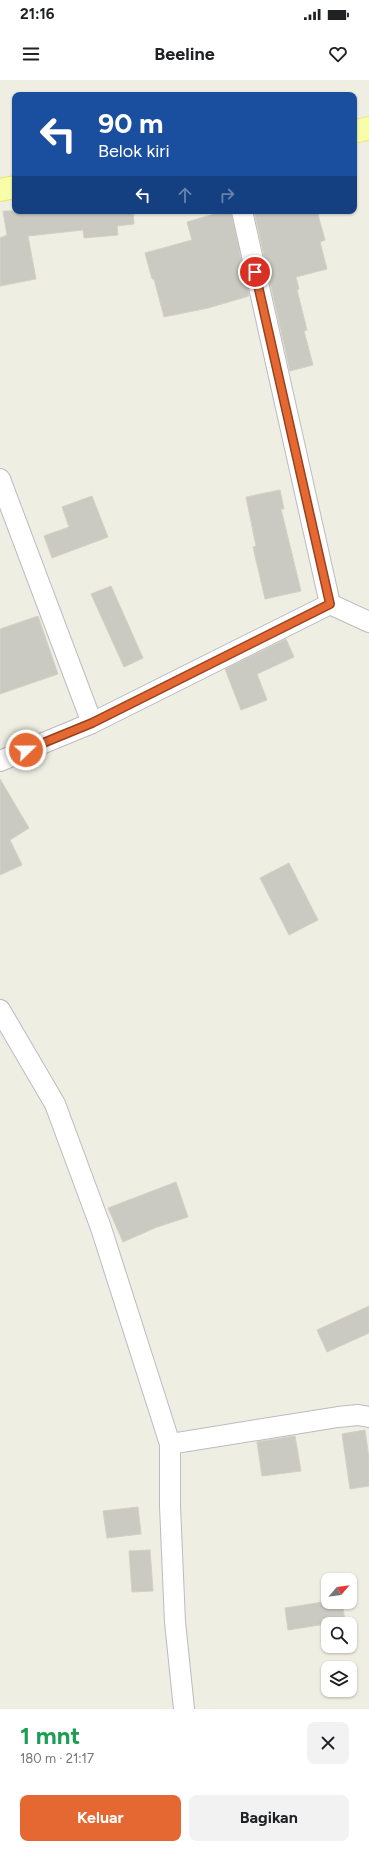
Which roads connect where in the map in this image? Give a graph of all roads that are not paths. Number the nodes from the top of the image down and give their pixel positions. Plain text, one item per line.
1 (369, 128) edge
2 (357, 131) edge
3 (12, 188) edge
4 (0, 190) edge
5 (243, 214) edge
6 (0, 479) edge
7 (330, 604) junction
8 (369, 622) edge
9 (92, 723) junction
10 (0, 761) edge
11 (0, 1010) edge
12 (369, 1417) edge
13 (170, 1444) junction
14 (184, 1709) edge

1 - 2 main road
3 - 4 main road
5 - 7 street
6 - 9 street
7 - 8 street
7 - 9 street
9 - 10 street
11 - 13 street
12 - 13 street
13 - 14 street

